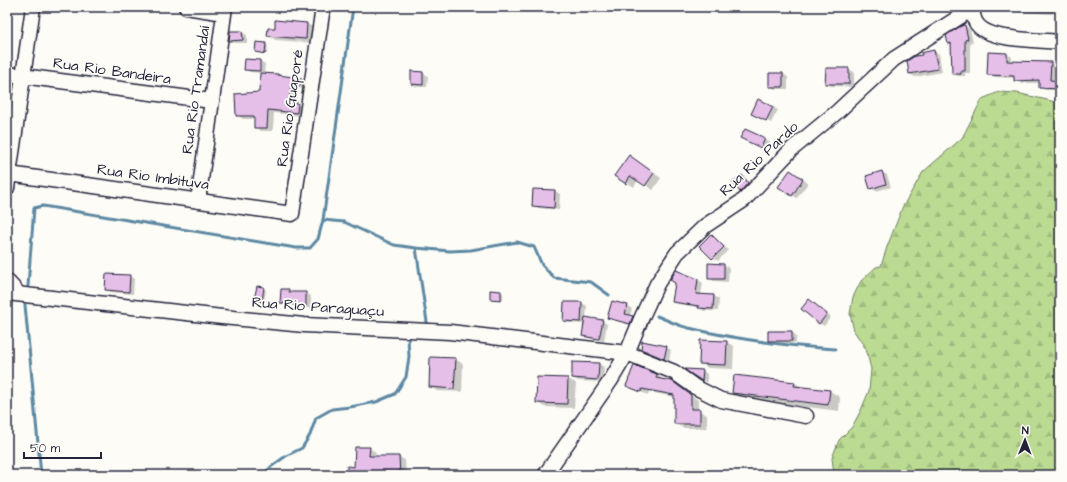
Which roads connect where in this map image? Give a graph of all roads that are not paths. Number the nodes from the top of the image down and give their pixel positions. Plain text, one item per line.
1 (33, 7) edge
2 (186, 7) edge
3 (323, 7) edge
4 (973, 8) edge
5 (225, 10) edge
6 (1060, 42) edge
7 (7, 74) edge
8 (23, 76) junction
9 (212, 101) junction
10 (8, 181) edge
11 (198, 201) junction
12 (292, 214) joint
13 (7, 281) edge
14 (13, 293) edge
15 (627, 353) junction
16 (806, 416) dead end
17 (545, 475) edge

1 - 8 street
2 - 5 street
3 - 12 street, Rua Rio Guaporé
4 - 6 street
4 - 15 street, Rua Rio Pardo
5 - 9 street, Rua Rio Tramandaí
7 - 8 street, Rua Rio Bandeira
8 - 9 street, Rua Rio Bandeira
8 - 10 street
9 - 11 street, Rua Rio Tramandaí
10 - 11 street, Rua Rio Imbituva
11 - 12 street, Rua Rio Imbituva
13 - 14 street
14 - 15 street, Rua Rio Paraguaçu
15 - 16 street, Rua Rio Paraguaçu
15 - 17 street, Rua Rio Pardo

